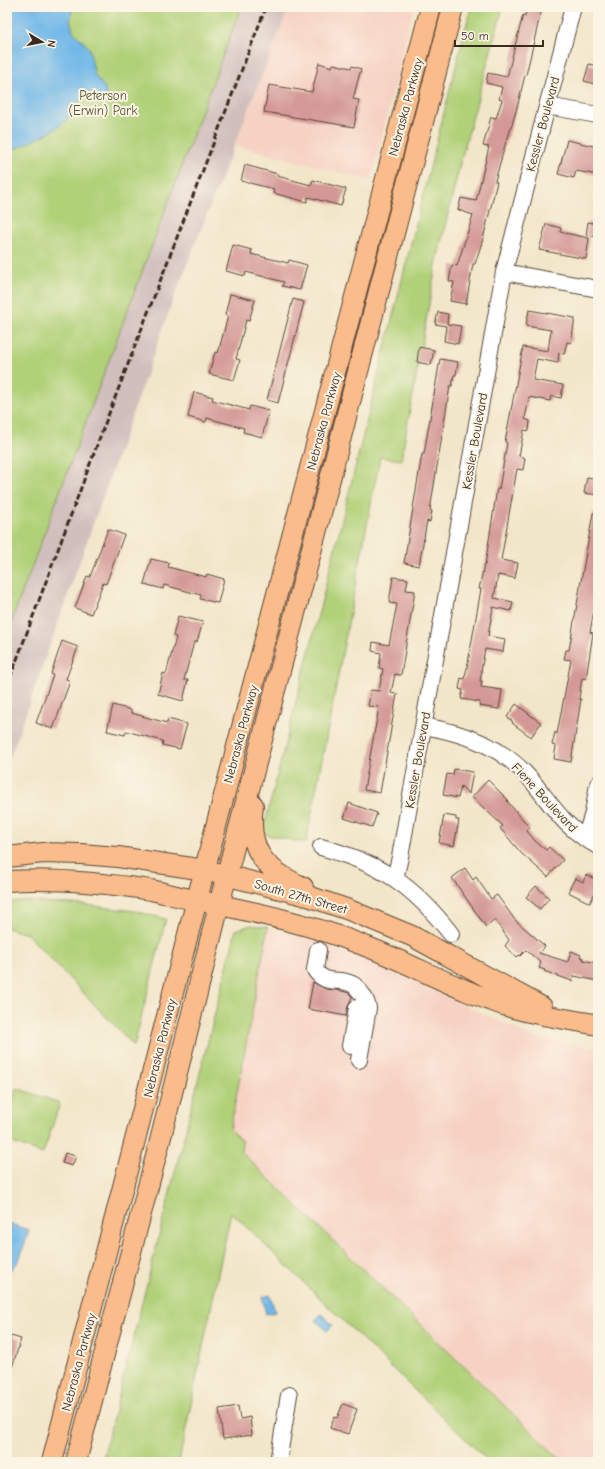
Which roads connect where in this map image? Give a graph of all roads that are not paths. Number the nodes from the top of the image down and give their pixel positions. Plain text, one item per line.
1 (431, 7) edge
2 (453, 7) edge
3 (573, 7) edge
4 (546, 106) junction
5 (598, 115) edge
6 (504, 272) junction
7 (598, 289) edge
8 (275, 690) junction
9 (424, 726) junction
10 (598, 784) edge
11 (592, 843) edge
12 (321, 847) dead end
13 (7, 857) edge
14 (205, 870) junction
15 (227, 876) junction
16 (395, 879) junction
17 (7, 881) edge
18 (197, 900) junction
19 (219, 905) junction
20 (339, 906) junction
21 (451, 934) dead end
22 (318, 950) dead end
23 (477, 972) junction
24 (438, 979) junction
25 (356, 987) junction
26 (572, 1020) junction
27 (598, 1024) edge
28 (350, 1046) dead end
29 (359, 1060) dead end
30 (289, 1395) dead end
31 (52, 1462) edge
32 (76, 1462) edge
33 (278, 1462) edge

1 - 14 main road, Nebraska Parkway
2 - 8 main road, Nebraska Parkway
3 - 4 street, Kessler Boulevard
4 - 5 street
4 - 6 street, Kessler Boulevard
6 - 7 street
6 - 9 street, Kessler Boulevard
8 - 15 main road, Nebraska Parkway
8 - 20 main road
9 - 11 street, Fiene Boulevard
9 - 16 street, Kessler Boulevard
10 - 11 street
12 - 16 street
13 - 14 main road, South 27th Street
14 - 15 main road, South 27th Street
14 - 18 main road, Nebraska Parkway
15 - 19 main road, Nebraska Parkway
15 - 20 main road, South 27th Street
16 - 21 street
17 - 18 main road, South 27th Street
18 - 19 main road, South 27th Street
18 - 31 main road, Nebraska Parkway
19 - 24 main road, South 27th Street
19 - 32 main road, Nebraska Parkway
20 - 23 main road, South 27th Street
22 - 25 street
23 - 24 main road
23 - 26 main road, South 27th Street
24 - 26 main road, South 27th Street
25 - 28 street
25 - 29 street
26 - 27 main road, South 27th Street
30 - 33 street

